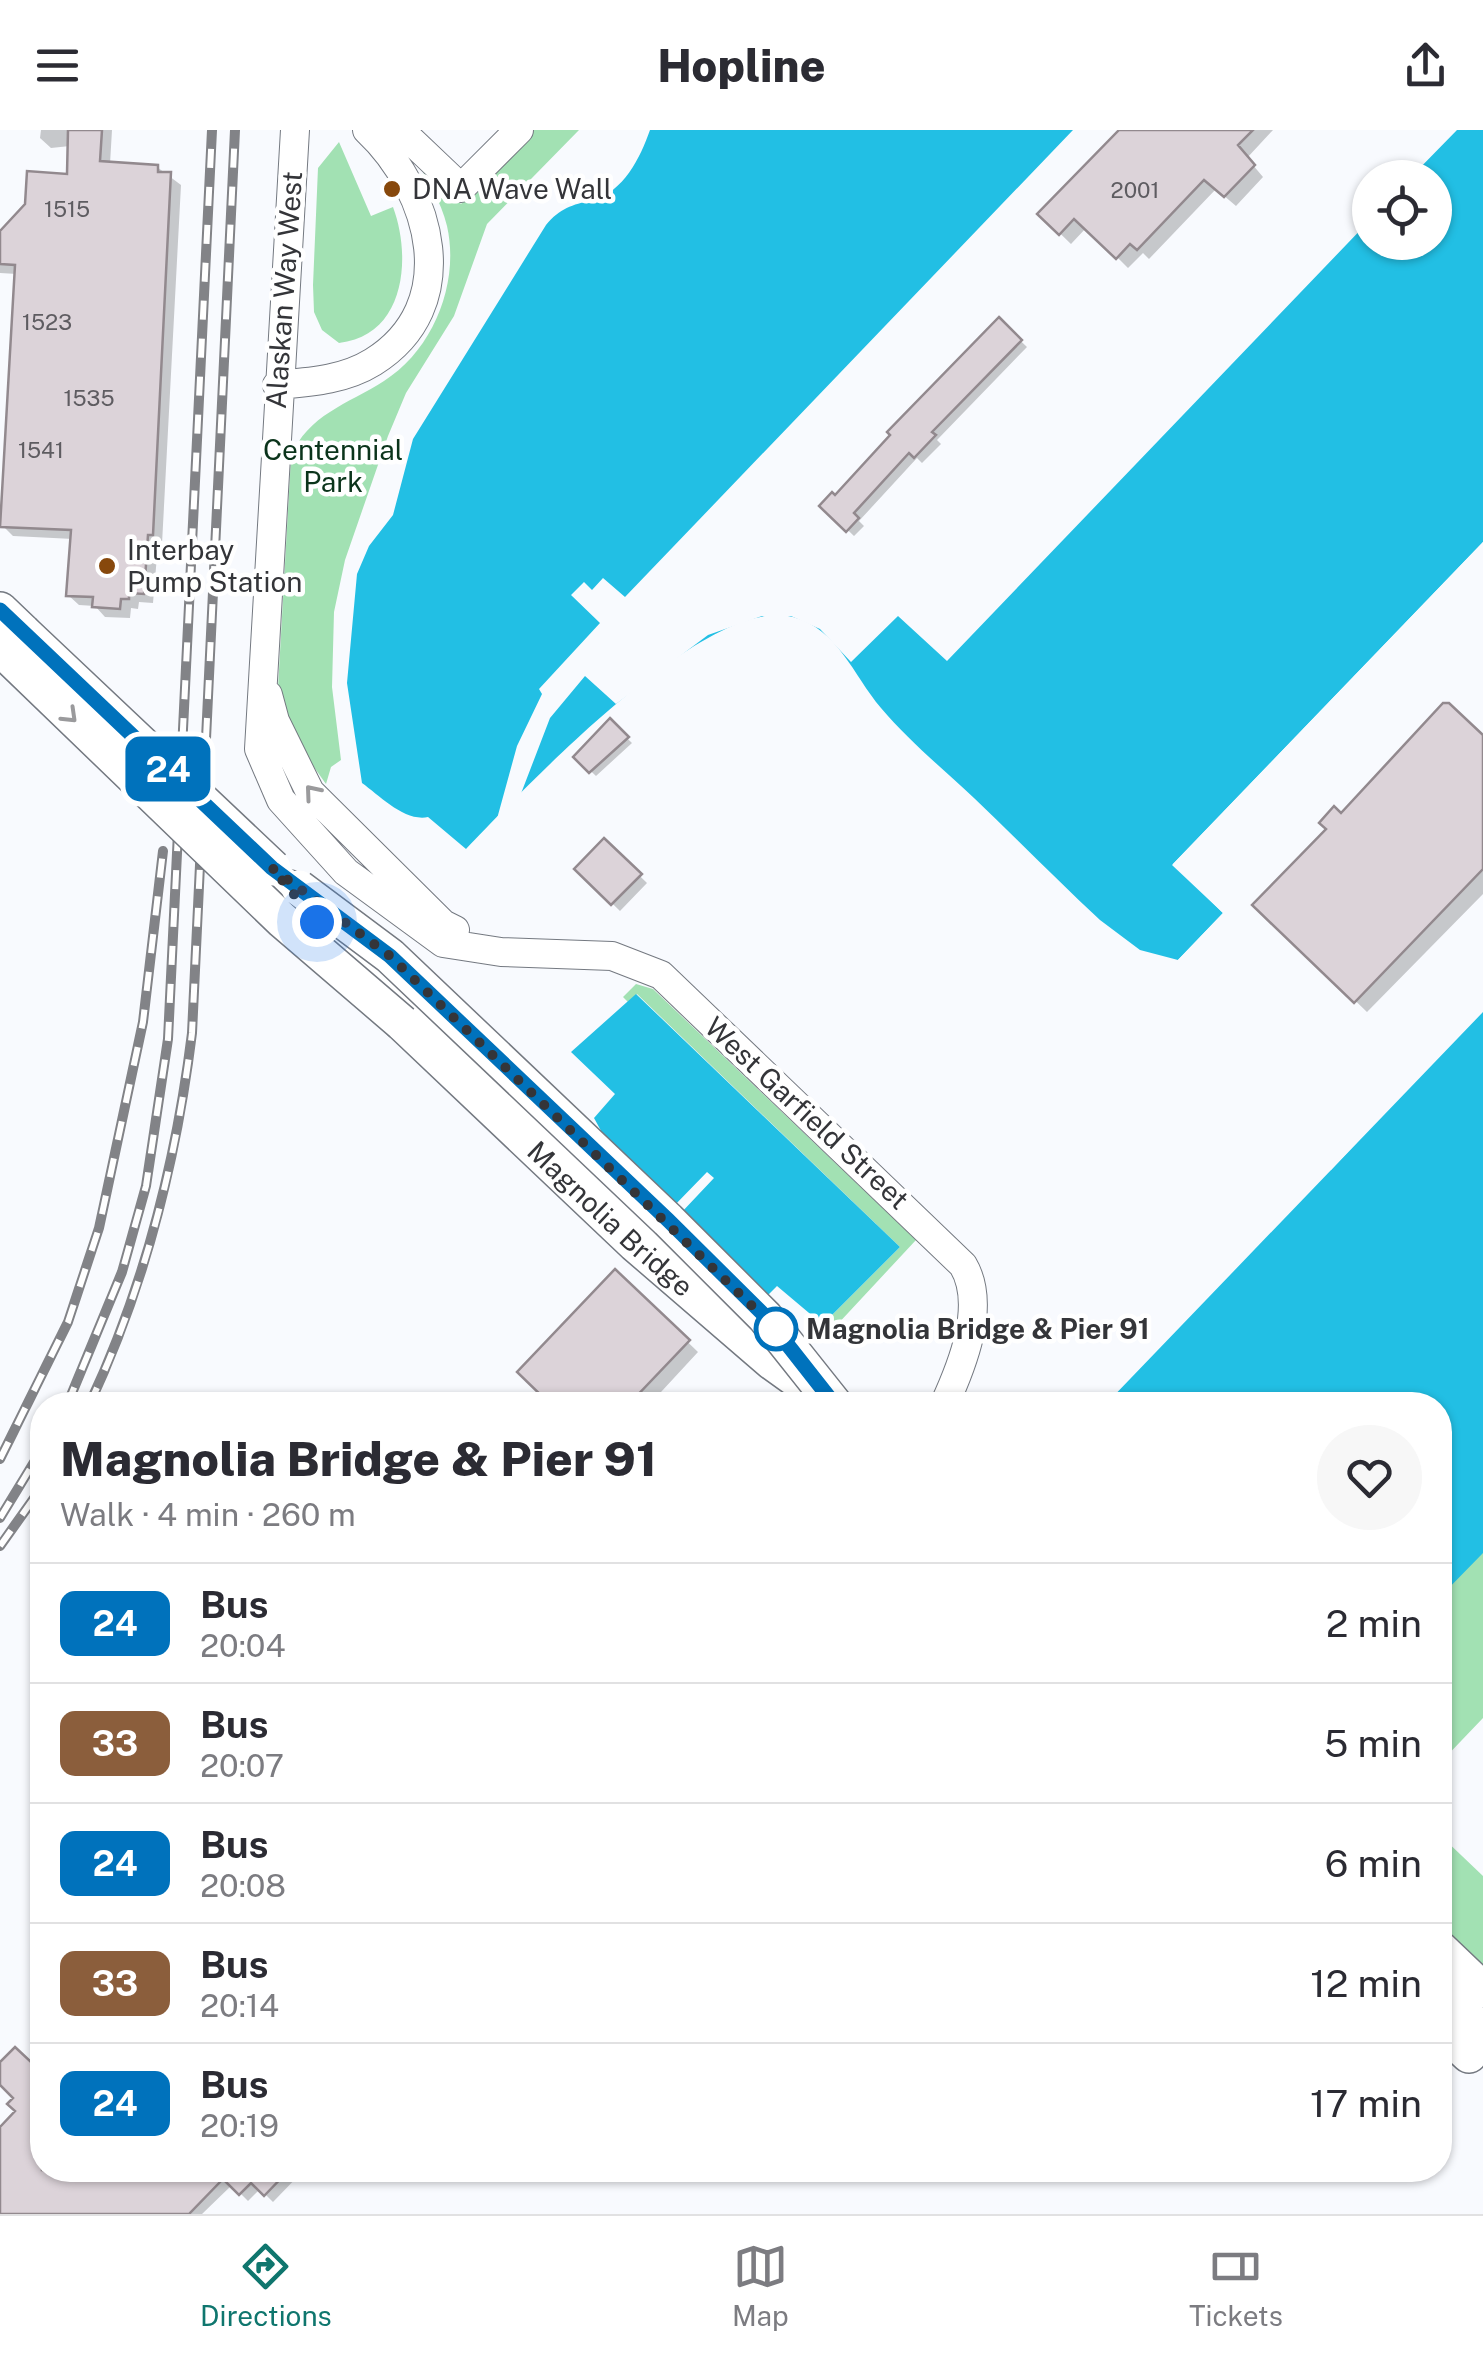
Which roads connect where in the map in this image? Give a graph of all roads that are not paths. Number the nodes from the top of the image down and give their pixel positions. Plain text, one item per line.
1 (316, 130) edge
2 (367, 130) edge
3 (400, 130) edge
4 (519, 130) edge
5 (294, 144) edge
6 (277, 385) junction
7 (0, 610) edge
8 (0, 648) edge
9 (273, 760) joint
10 (233, 873) junction
11 (286, 878) junction
12 (333, 943) junction
13 (383, 975) junction
14 (402, 1023) junction
15 (815, 1392) edge
16 (824, 1392) edge
17 (837, 1392) edge
18 (950, 1392) edge
19 (1452, 1960) edge
20 (1483, 1990) edge
21 (1452, 2007) edge
22 (1452, 2032) edge
23 (1478, 2042) edge

1 - 5 street
2 - 6 street
3 - 4 street
5 - 6 street, Alaskan Way West
6 - 9 street, Alaskan Way West
7 - 11 main road, Magnolia Bridge, bridge
8 -> 10 main road, Magnolia Bridge, bridge
9 - 18 street, West Garfield Street
10 - 12 main road
10 - 14 main road, Magnolia Bridge, bridge
11 - 12 main road, Magnolia Bridge
11 - 13 main road, bridge
11 - 16 main road, Magnolia Bridge, bridge
12 - 13 main road
12 - 14 main road, Magnolia Bridge, bridge
13 - 17 street
14 - 15 main road, Magnolia Bridge, bridge
19 - 20 main road
21 - 23 main road
22 - 23 main road

